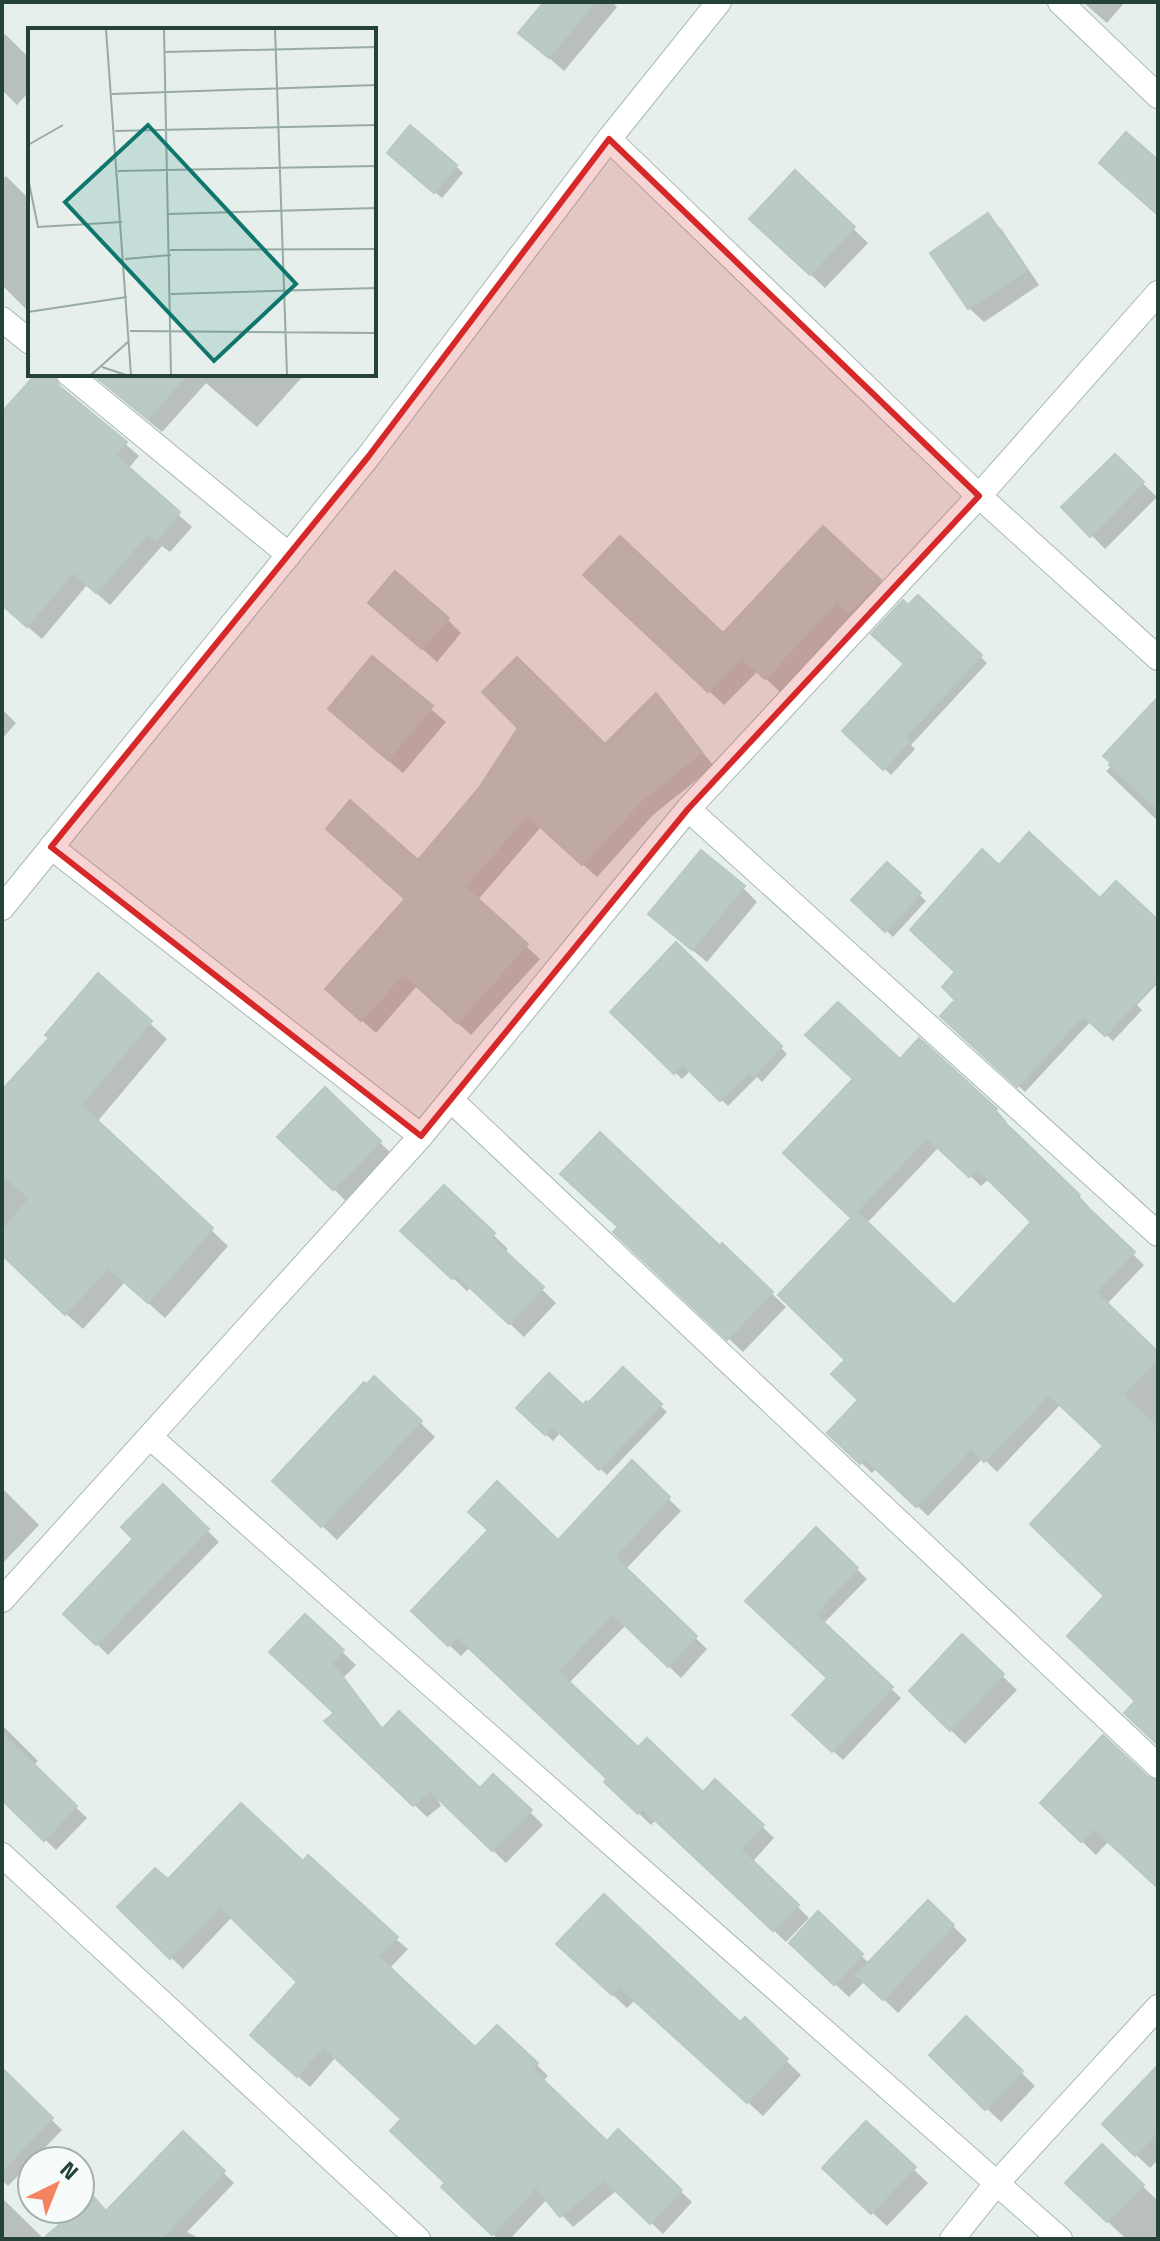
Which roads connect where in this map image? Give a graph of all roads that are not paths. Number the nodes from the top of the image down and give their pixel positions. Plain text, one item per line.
1 (719, 2) edge
2 (1060, 2) edge
3 (1158, 96) edge
4 (609, 139) junction
5 (1158, 293) edge
6 (2, 319) edge
7 (28, 340) edge
8 (71, 376) edge
9 (979, 496) junction
10 (289, 555) junction
11 (1158, 658) edge
12 (688, 809) junction
13 (51, 847) junction
14 (2, 908) edge
15 (451, 1100) junction
16 (421, 1136) junction
17 (1158, 1234) edge
18 (150, 1437) junction
19 (2, 1600) edge
20 (1158, 1766) edge
21 (2, 1855) edge
22 (1158, 2007) edge
23 (996, 2184) junction
24 (418, 2239) edge
25 (952, 2239) edge
26 (1060, 2239) edge

1 - 4 street
2 - 3 street
4 - 9 street
4 - 10 street
5 - 9 street
6 - 7 street
8 - 10 street
9 - 11 street
9 - 12 street
10 - 13 street
12 - 15 street
12 - 17 street
13 - 14 street
13 - 16 street
15 - 16 street
15 - 20 street
16 - 18 street
18 - 19 street
18 - 23 street
21 - 24 street
22 - 23 street
23 - 25 street
23 - 26 street

